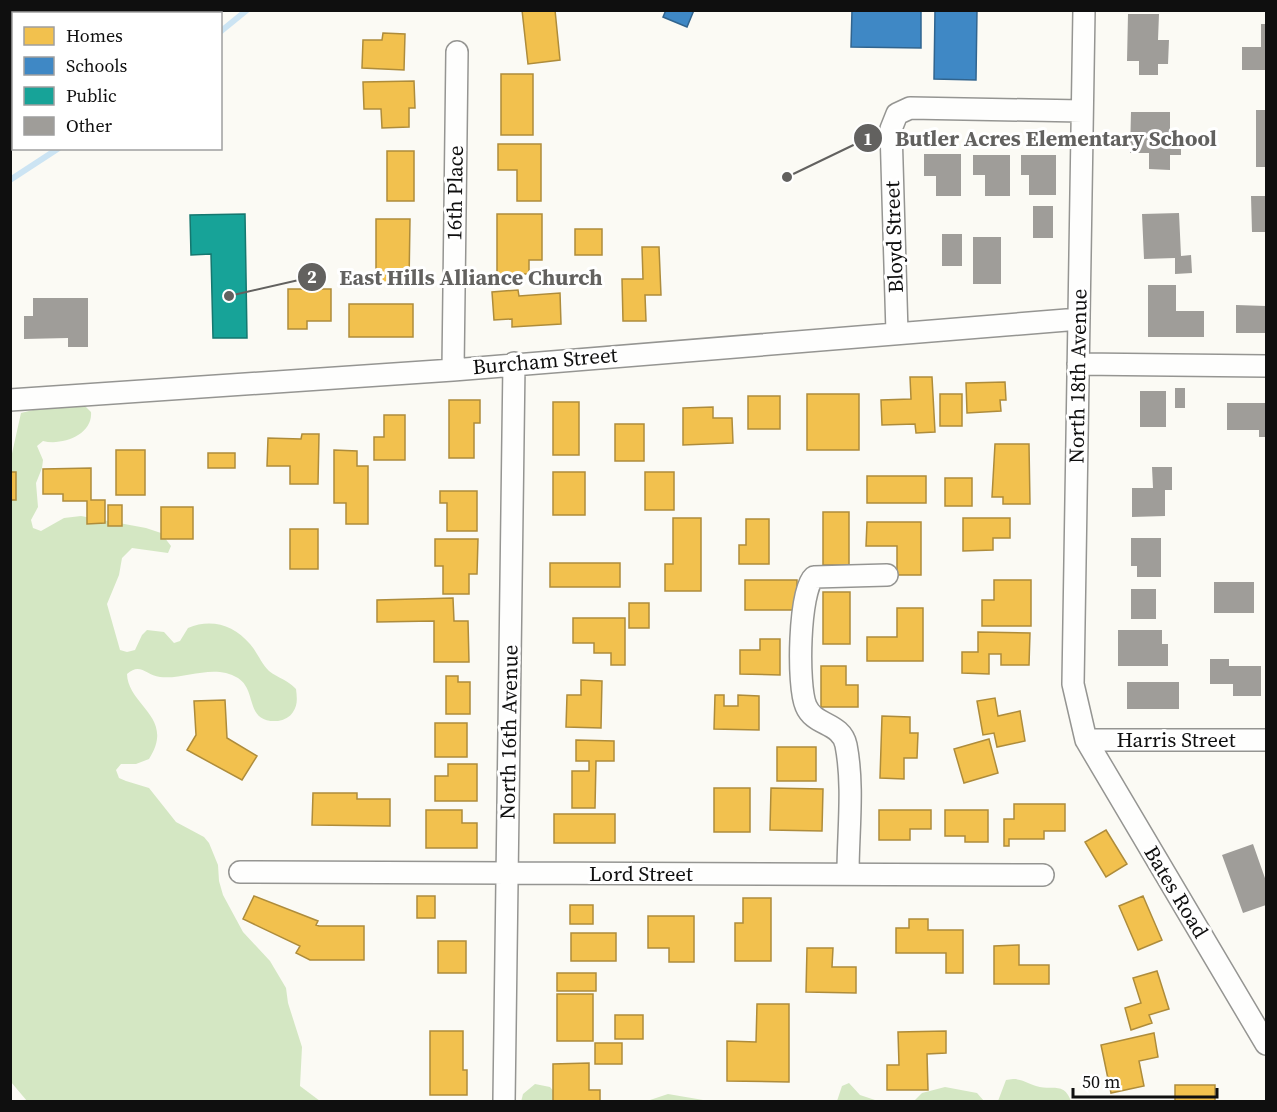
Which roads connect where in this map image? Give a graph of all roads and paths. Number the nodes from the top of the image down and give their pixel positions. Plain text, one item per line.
1 (1084, 10) edge
2 (457, 52) dead end
3 (1082, 111) junction
4 (1079, 319) junction
5 (897, 333) junction
6 (514, 363) junction
7 (1078, 364) junction
8 (1266, 366) edge
9 (453, 370) junction
10 (10, 400) edge
11 (887, 575) dead end
12 (1086, 740) junction
13 (1266, 740) edge
14 (240, 872) dead end
15 (848, 873) junction
16 (507, 875) junction
17 (1043, 875) dead end
18 (1266, 1044) edge
19 (504, 1101) edge

1 - 3 street, North 18th Avenue
2 - 9 street, 16th Place
3 - 4 street, North 18th Avenue
3 - 5 street, Bloyd Street
4 - 5 street, Burcham Street
4 - 7 street, North 18th Avenue
5 - 6 street, Burcham Street
6 - 9 street, Burcham Street
6 - 16 street, North 16th Avenue
7 - 8 street
7 - 12 street, North 18th Avenue
9 - 10 street, Burcham Street
11 - 15 street
12 - 13 street, Harris Street
12 - 18 street, Bates Road
14 - 16 street, Lord Street
15 - 16 street, Lord Street
15 - 17 street, Lord Street
16 - 19 street, North 16th Avenue

